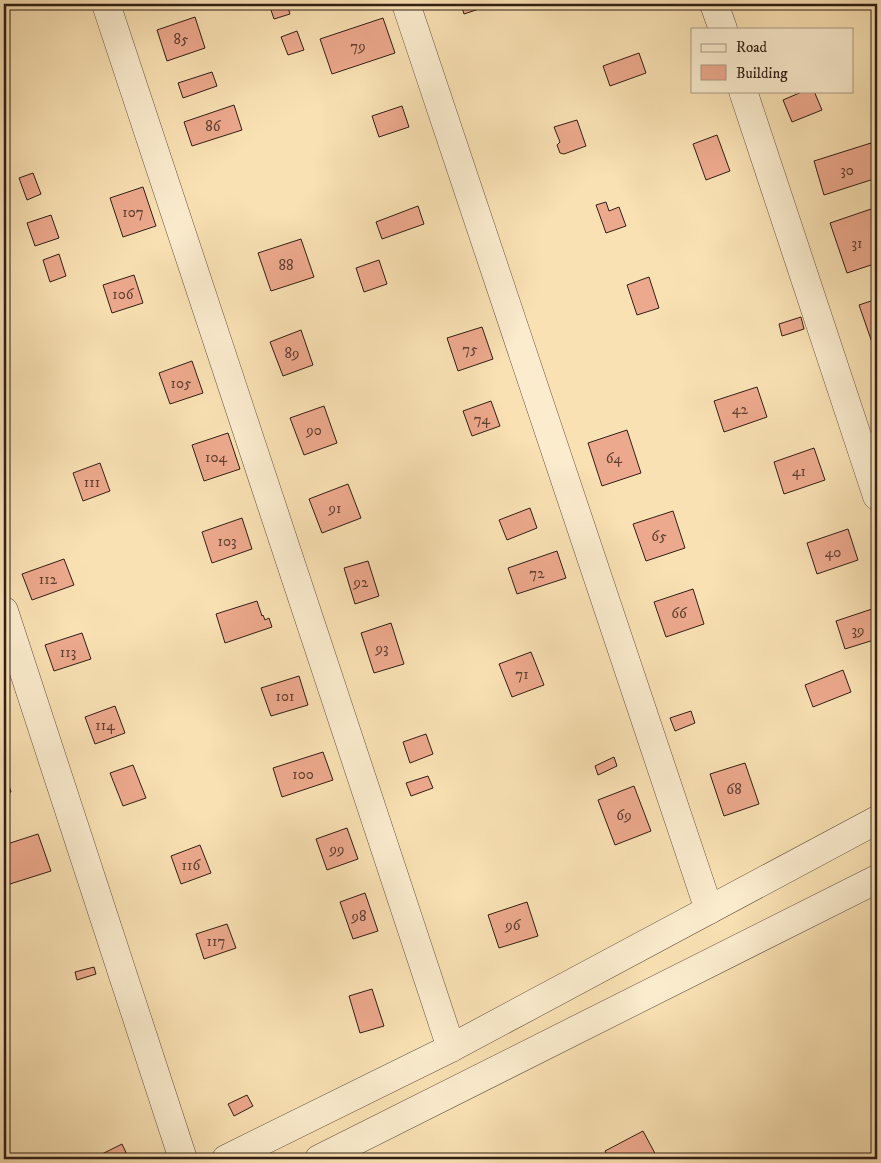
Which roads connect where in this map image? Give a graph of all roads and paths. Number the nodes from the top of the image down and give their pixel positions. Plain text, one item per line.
1 (106, 4) edge
2 (406, 4) edge
3 (714, 4) edge
4 (723, 28) edge
5 (743, 92) edge
6 (877, 496) edge
7 (4, 611) edge
8 (877, 820) edge
9 (877, 879) edge
10 (709, 910) junction
11 (451, 1048) junction
12 (182, 1159) edge
13 (226, 1159) edge
14 (319, 1159) edge

1 - 11 street
2 - 10 street
3 - 4 street
5 - 6 street
7 - 12 street
8 - 10 street
9 - 14 street
10 - 11 street
11 - 13 street

